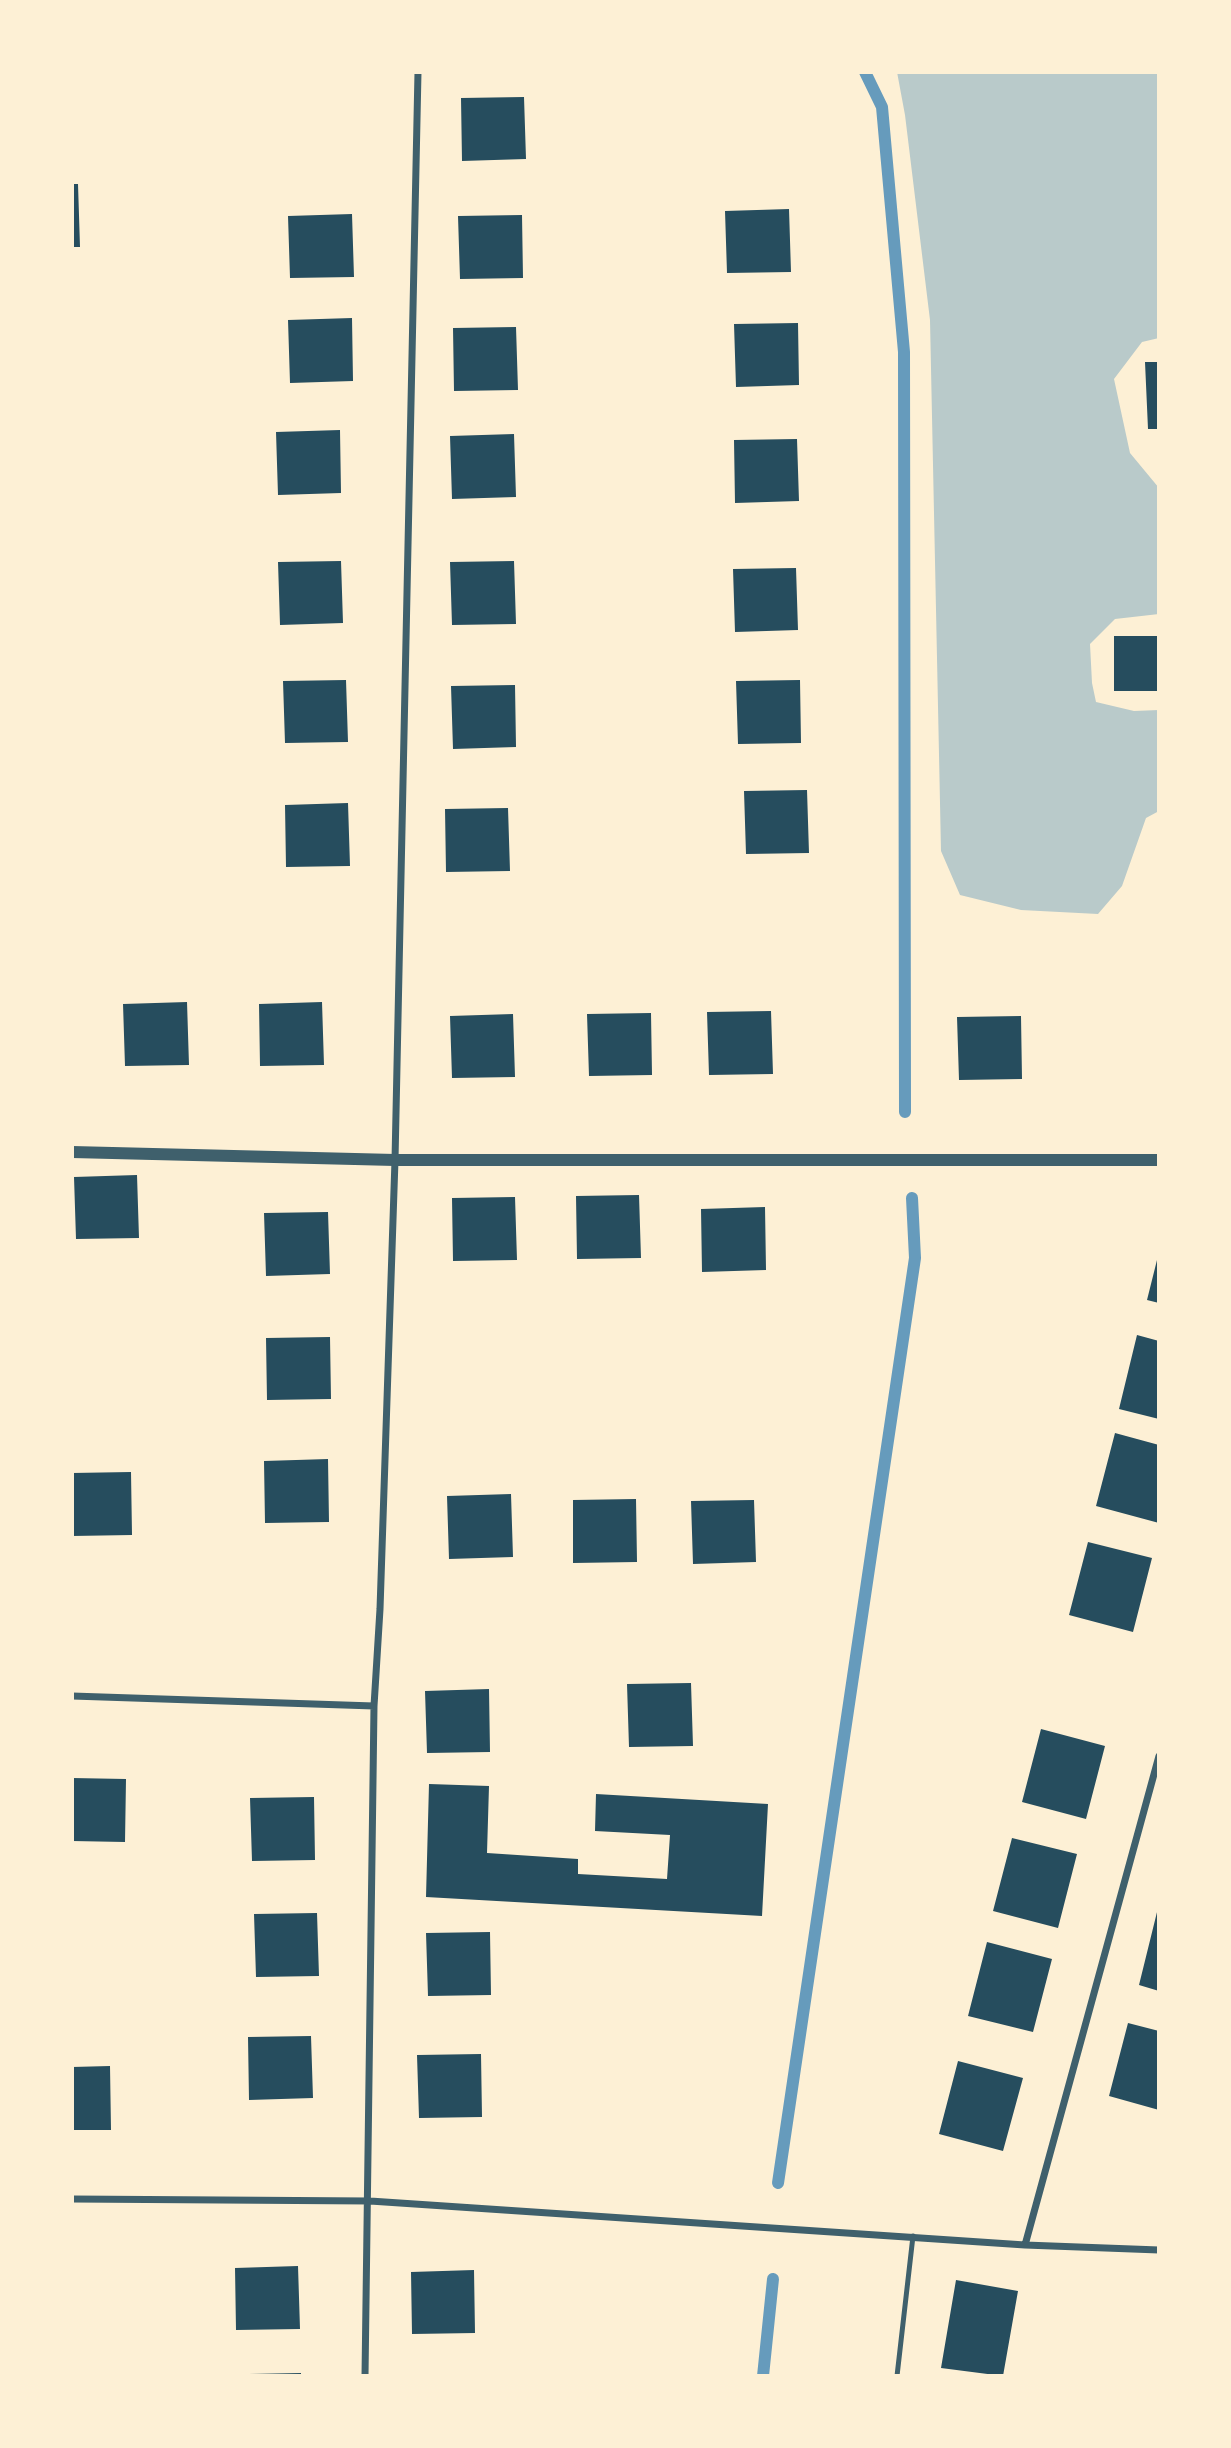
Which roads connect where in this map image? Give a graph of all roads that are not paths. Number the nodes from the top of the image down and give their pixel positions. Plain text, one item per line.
1 (418, 72) edge
2 (72, 1152) edge
3 (394, 1160) junction
4 (1159, 1160) edge
5 (72, 1696) edge
6 (374, 1706) junction
7 (1159, 1756) edge
8 (72, 2199) edge
9 (370, 2201) junction
10 (913, 2236) junction
11 (1025, 2245) junction
12 (1159, 2250) edge
13 (365, 2376) edge
14 (897, 2376) edge

1 - 3 street
2 - 3 street
3 - 4 street
3 - 6 street
5 - 6 street
6 - 9 street
7 - 11 street
8 - 9 street
9 - 10 street
9 - 13 street
10 - 11 street
10 - 14 lane
11 - 12 street

